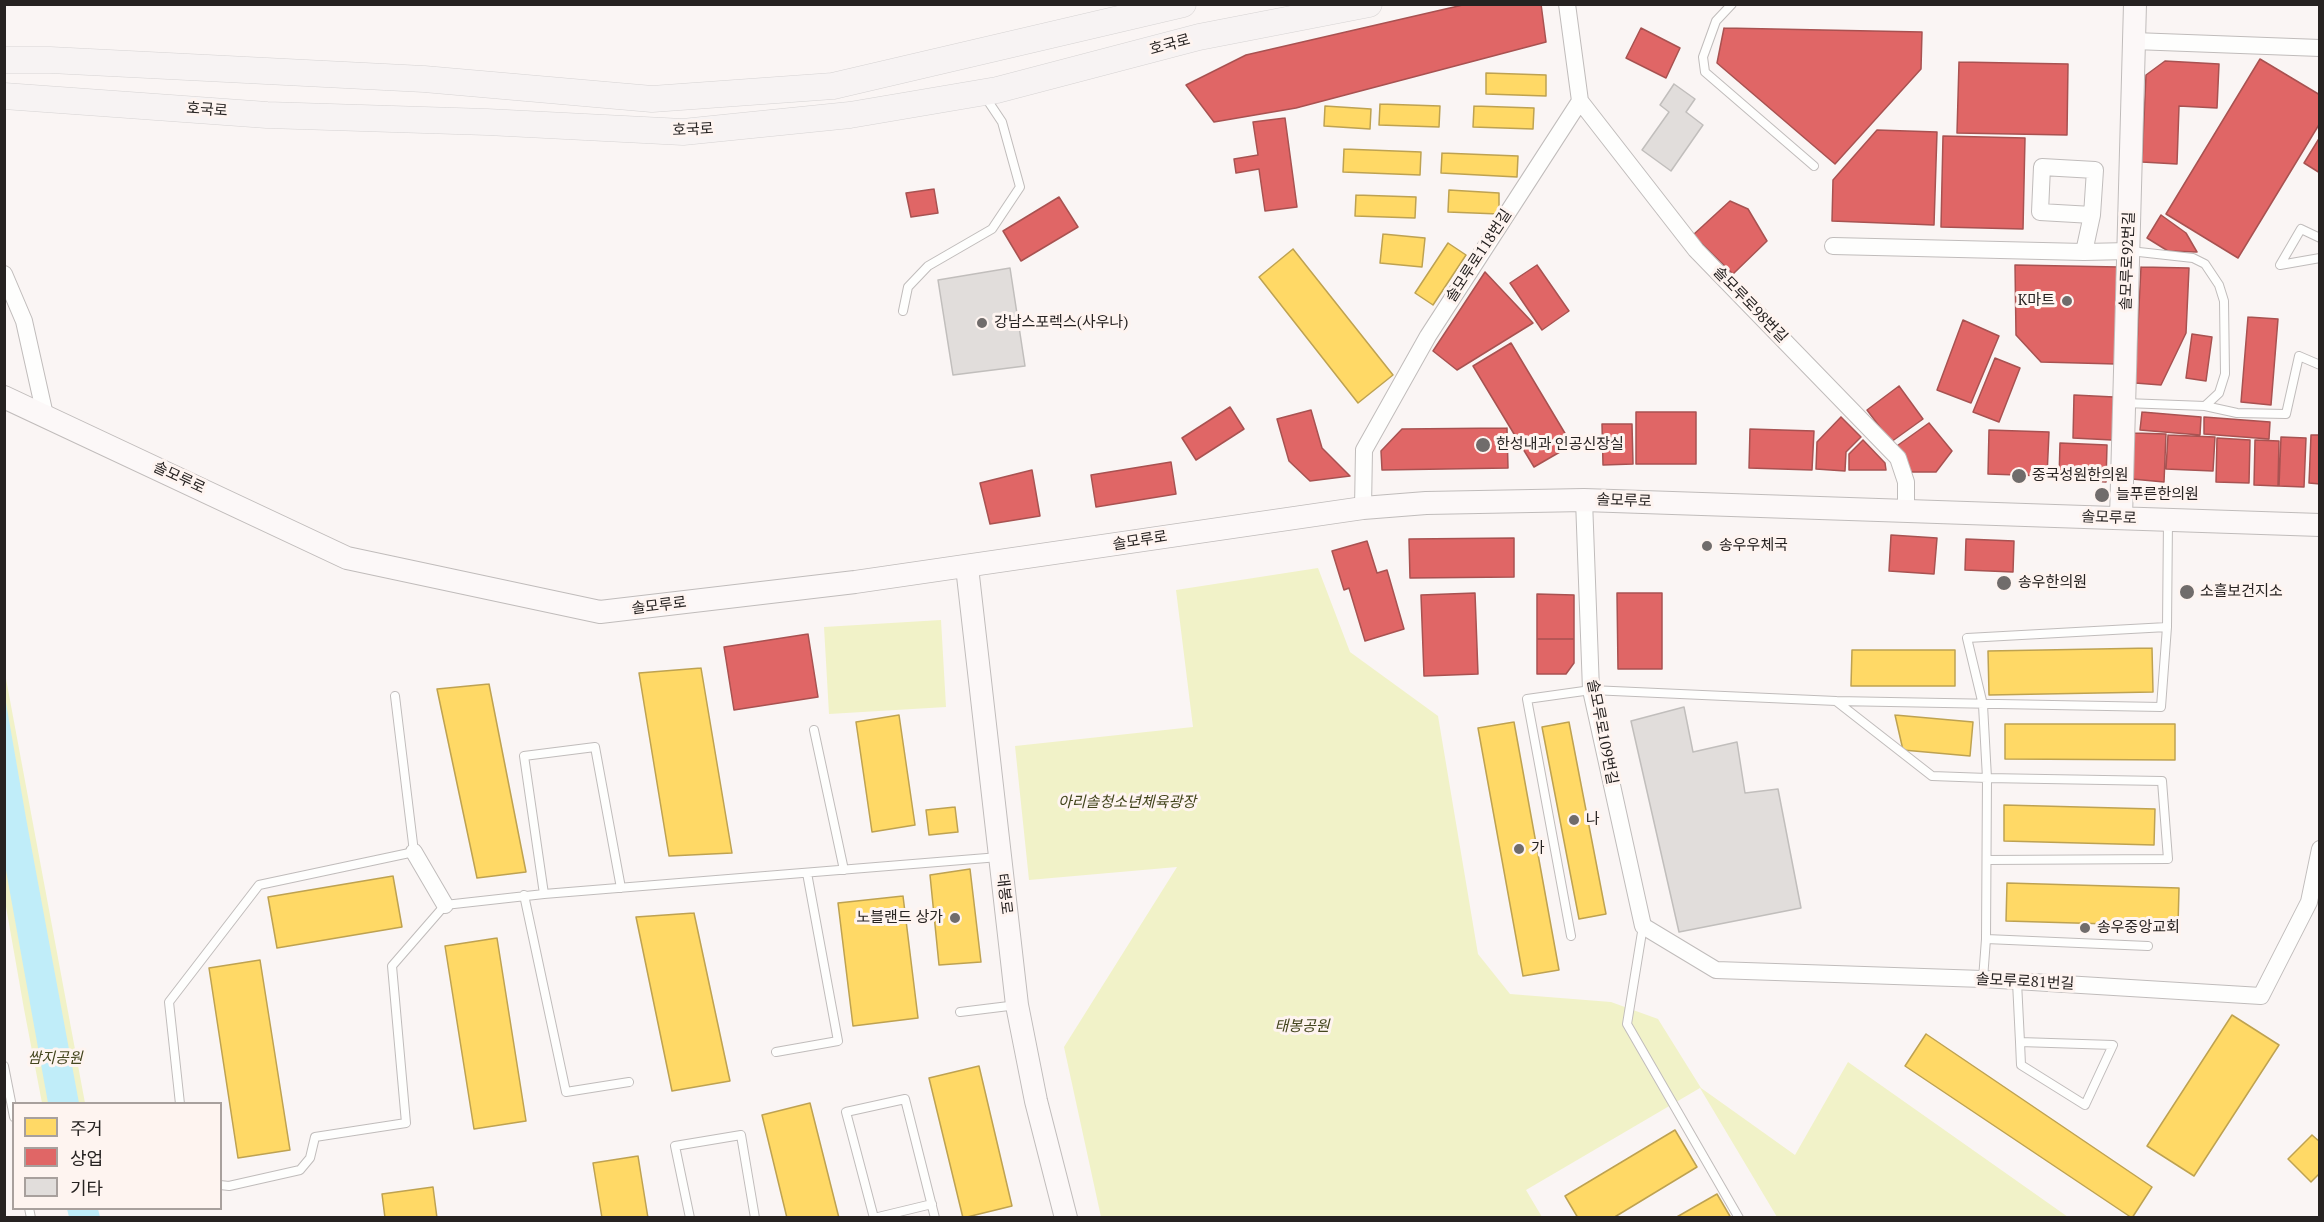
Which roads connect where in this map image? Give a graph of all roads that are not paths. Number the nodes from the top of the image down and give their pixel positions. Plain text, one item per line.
1 (1183, 4) edge
2 (1369, 4) edge
3 (1567, 4) edge
4 (1732, 4) edge
5 (2135, 4) edge
6 (2134, 41) junction
7 (2319, 48) edge
8 (4, 60) edge
9 (982, 93) junction
10 (4, 96) edge
11 (1580, 101) junction
12 (1814, 166) dead end
13 (2092, 215) dead end
14 (2319, 238) edge
15 (1833, 246) dead end
16 (2129, 251) junction
17 (2084, 252) junction
18 (2319, 258) edge
19 (4, 274) edge
20 (903, 311) dead end
21 (2319, 365) edge
22 (4, 397) edge
23 (2124, 403) junction
24 (2205, 406) junction
25 (45, 415) junction
26 (1584, 500) junction
27 (1364, 507) junction
28 (1906, 510) junction
29 (2121, 518) junction
30 (2168, 520) junction
31 (2319, 525) edge
32 (966, 567) junction
33 (2167, 627) junction
34 (1591, 690) junction
35 (395, 696) dead end
36 (1836, 701) junction
37 (1983, 705) junction
38 (814, 730) dead end
39 (1987, 778) junction
40 (2319, 849) edge
41 (414, 852) junction
42 (999, 856) junction
43 (1988, 860) junction
44 (844, 870) junction
45 (807, 873) junction
46 (621, 888) junction
47 (544, 894) junction
48 (524, 896) junction
49 (446, 905) junction
50 (1643, 926) junction
51 (1571, 936) dead end
52 (1986, 939) junction
53 (2148, 946) dead end
54 (1983, 979) junction
55 (2017, 982) junction
56 (1017, 1005) junction
57 (960, 1012) dead end
58 (2020, 1042) junction
59 (776, 1052) dead end
60 (4, 1066) edge
61 (629, 1082) dead end
62 (180, 1102) edge
63 (12, 1107) edge
64 (222, 1185) edge
65 (932, 1204) junction
66 (690, 1218) edge
67 (755, 1218) edge
68 (874, 1218) edge
69 (935, 1218) edge
70 (1066, 1218) edge
71 (1739, 1218) edge

1 - 8 main road
2 - 9 main road, 호국로
3 - 11 street
4 - 12 lane
5 - 6 main road, 솔모루로92번길
6 - 7 street
6 - 16 main road, 솔모루로92번길
9 - 10 main road, 호국로
9 - 20 lane
11 - 27 street, 솔모루로118번길
11 - 28 street, 솔모루로98번길
13 - 17 street
14 - 18 lane
15 - 17 street
16 - 17 street
16 - 23 main road, 솔모루로92번길
16 - 24 lane
19 - 25 street
21 - 24 lane
22 - 25 main road, 솔모루로
23 - 24 lane
23 - 29 main road, 솔모루로92번길
25 - 32 main road, 솔모루로
26 - 27 main road, 솔모루로
26 - 28 main road, 솔모루로
26 - 34 street, 솔모루로109번길
27 - 32 main road, 솔모루로
28 - 29 main road, 솔모루로
29 - 30 main road, 솔모루로
30 - 31 main road, 솔모루로
30 - 33 lane
32 - 42 main road, 태봉로
33 - 37 lane
33 - 37 lane
34 - 36 lane
34 - 50 street, 솔모루로109번길
34 - 51 lane
35 - 41 lane
36 - 37 lane
36 - 39 lane
37 - 39 lane
38 - 44 lane
39 - 43 lane
39 - 43 lane
40 - 55 street, 솔모루로81번길
41 - 49 street
41 - 62 lane
42 - 44 lane
42 - 56 main road, 태봉로
43 - 52 lane
44 - 45 lane
45 - 46 lane
45 - 59 lane
46 - 47 lane
46 - 47 lane
47 - 48 lane
48 - 49 lane
48 - 61 lane
49 - 64 lane
50 - 54 street, 솔모루로81번길
50 - 71 lane
52 - 53 lane
52 - 54 lane
54 - 55 street, 솔모루로81번길
55 - 58 lane
56 - 57 lane
56 - 70 main road, 태봉로
58 - 58 lane
60 - 63 lane
65 - 68 lane
65 - 68 lane
65 - 69 lane
66 - 67 lane

